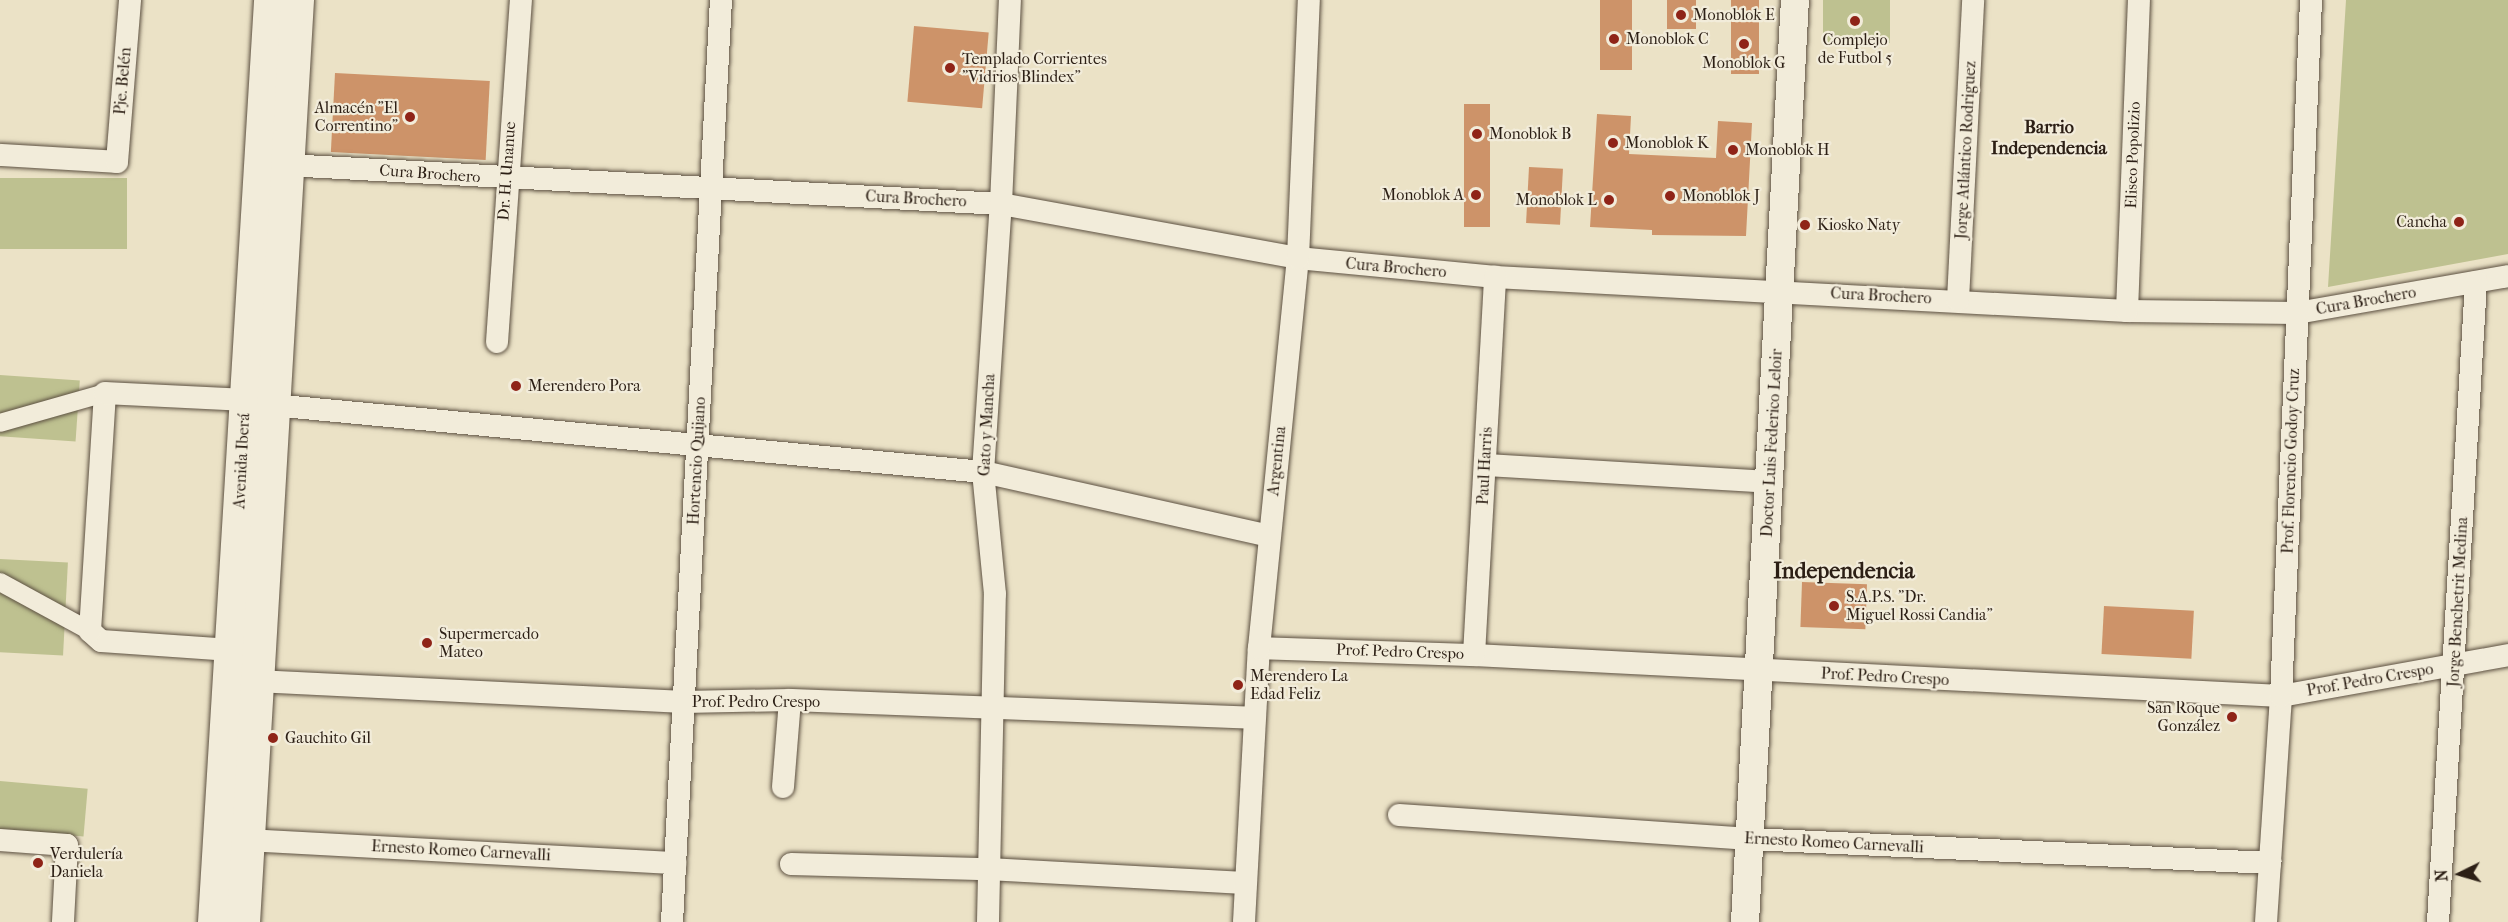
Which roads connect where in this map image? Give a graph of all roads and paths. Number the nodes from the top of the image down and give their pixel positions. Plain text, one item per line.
1 (130, 0) edge
2 (270, 0) edge
3 (297, 0) edge
4 (521, 0) edge
5 (721, 0) edge
6 (1010, 0) edge
7 (1309, 0) edge
8 (1795, 0) edge
9 (1973, 0) edge
10 (2139, 0) edge
11 (2311, 0) edge
12 (0, 155) edge
13 (286, 165) junction
14 (505, 178) junction
15 (712, 188) junction
16 (1001, 204) junction
17 (1298, 258) junction
18 (2508, 276) edge
19 (1496, 277) junction
20 (2476, 282) junction
21 (1781, 290) junction
22 (1958, 300) junction
23 (2127, 310) junction
24 (2297, 313) junction
25 (497, 342) dead end
26 (105, 393) junction
27 (259, 403) junction
28 (0, 423) edge
29 (699, 443) junction
30 (1485, 465) junction
31 (983, 472) junction
32 (1770, 482) junction
33 (1269, 536) junction
34 (0, 582) edge
35 (90, 631) junction
36 (1259, 648) junction
37 (231, 650) junction
38 (1474, 654) junction
39 (2508, 655) edge
40 (2455, 665) junction
41 (1758, 671) junction
42 (256, 681) junction
43 (2281, 696) junction
44 (790, 700) junction
45 (684, 702) junction
46 (994, 710) junction
47 (1255, 718) junction
48 (783, 787) dead end
49 (1399, 814) dead end
50 (1750, 839) junction
51 (0, 840) edge
52 (248, 840) junction
53 (675, 863) junction
54 (2270, 863) junction
55 (791, 864) dead end
56 (988, 869) junction
57 (1245, 883) junction
58 (63, 922) edge
59 (214, 922) edge
60 (243, 922) edge
61 (672, 922) edge
62 (988, 922) edge
63 (1244, 922) edge
64 (1745, 922) edge
65 (2266, 922) edge
66 (2438, 922) edge

1 - 12 street, Pje. Belén
2 - 27 main road, Avenida Iberá
3 - 13 main road, Avenida Iberá
4 - 14 street, Dr. H. Unanue
5 - 15 street, Hortencio Quijano
6 - 16 street, Gato y Mancha
7 - 17 street, Argentina
8 - 21 street, Doctor Luis Federico Leloir
9 - 22 street, Jorge Atlántico Rodriguez
10 - 23 street, Eliseo Popolizio
11 - 24 street, Prof. Florencio Godoy Cruz
13 - 14 street, Cura Brochero
13 - 27 main road, Avenida Iberá
14 - 15 street, Cura Brochero
14 - 25 street, Dr. H. Unanue
15 - 16 street, Cura Brochero
15 - 29 street, Hortencio Quijano
16 - 17 street, Cura Brochero
16 - 31 street, Gato y Mancha
17 - 19 street, Cura Brochero
17 - 33 street, Argentina
18 - 20 street, Cura Brochero
19 - 21 street, Cura Brochero
19 - 30 street, Paul Harris
20 - 24 street, Cura Brochero
20 - 40 street, Jorge Benchetrit Medina
21 - 22 street, Cura Brochero
21 - 32 street, Doctor Luis Federico Leloir
22 - 23 street, Cura Brochero
23 - 24 street, Cura Brochero
24 - 43 street, Prof. Florencio Godoy Cruz
26 - 27 street
26 - 28 street
26 - 35 street
27 - 29 street
27 - 37 main road, Avenida Iberá
27 - 42 main road, Avenida Iberá
29 - 31 street
29 - 45 street, Hortencio Quijano
30 - 32 street
30 - 38 street, Paul Harris
31 - 33 street
31 - 46 street, Gato y Mancha
32 - 41 street, Doctor Luis Federico Leloir
33 - 36 street, Argentina
34 - 35 street
35 - 37 street
36 - 38 street, Prof. Pedro Crespo
36 - 47 street, Argentina
37 - 59 main road, Avenida Iberá
38 - 41 street, Prof. Pedro Crespo
39 - 40 street, Prof. Pedro Crespo
40 - 43 street, Prof. Pedro Crespo
40 - 66 street, Jorge Benchetrit Medina
41 - 43 street, Prof. Pedro Crespo
41 - 50 street, Doctor Luis Federico Leloir
42 - 45 street, Prof. Pedro Crespo
42 - 52 main road, Avenida Iberá
43 - 54 street, Prof. Florencio Godoy Cruz
44 - 45 street, Prof. Pedro Crespo
44 - 46 street, Prof. Pedro Crespo
44 - 48 street
45 - 53 street, Hortencio Quijano
46 - 47 street, Prof. Pedro Crespo
46 - 56 street, Gato y Mancha
47 - 57 street, Argentina
49 - 50 street, Ernesto Romeo Carnevalli
50 - 54 street, Ernesto Romeo Carnevalli
50 - 64 street, Doctor Luis Federico Leloir
51 - 58 street
52 - 53 street, Ernesto Romeo Carnevalli
52 - 60 main road, Avenida Iberá
53 - 61 street, Hortencio Quijano
54 - 65 street, Prof. Florencio Godoy Cruz
55 - 56 street
56 - 57 street
56 - 62 street, Gato y Mancha
57 - 63 street, Argentina

